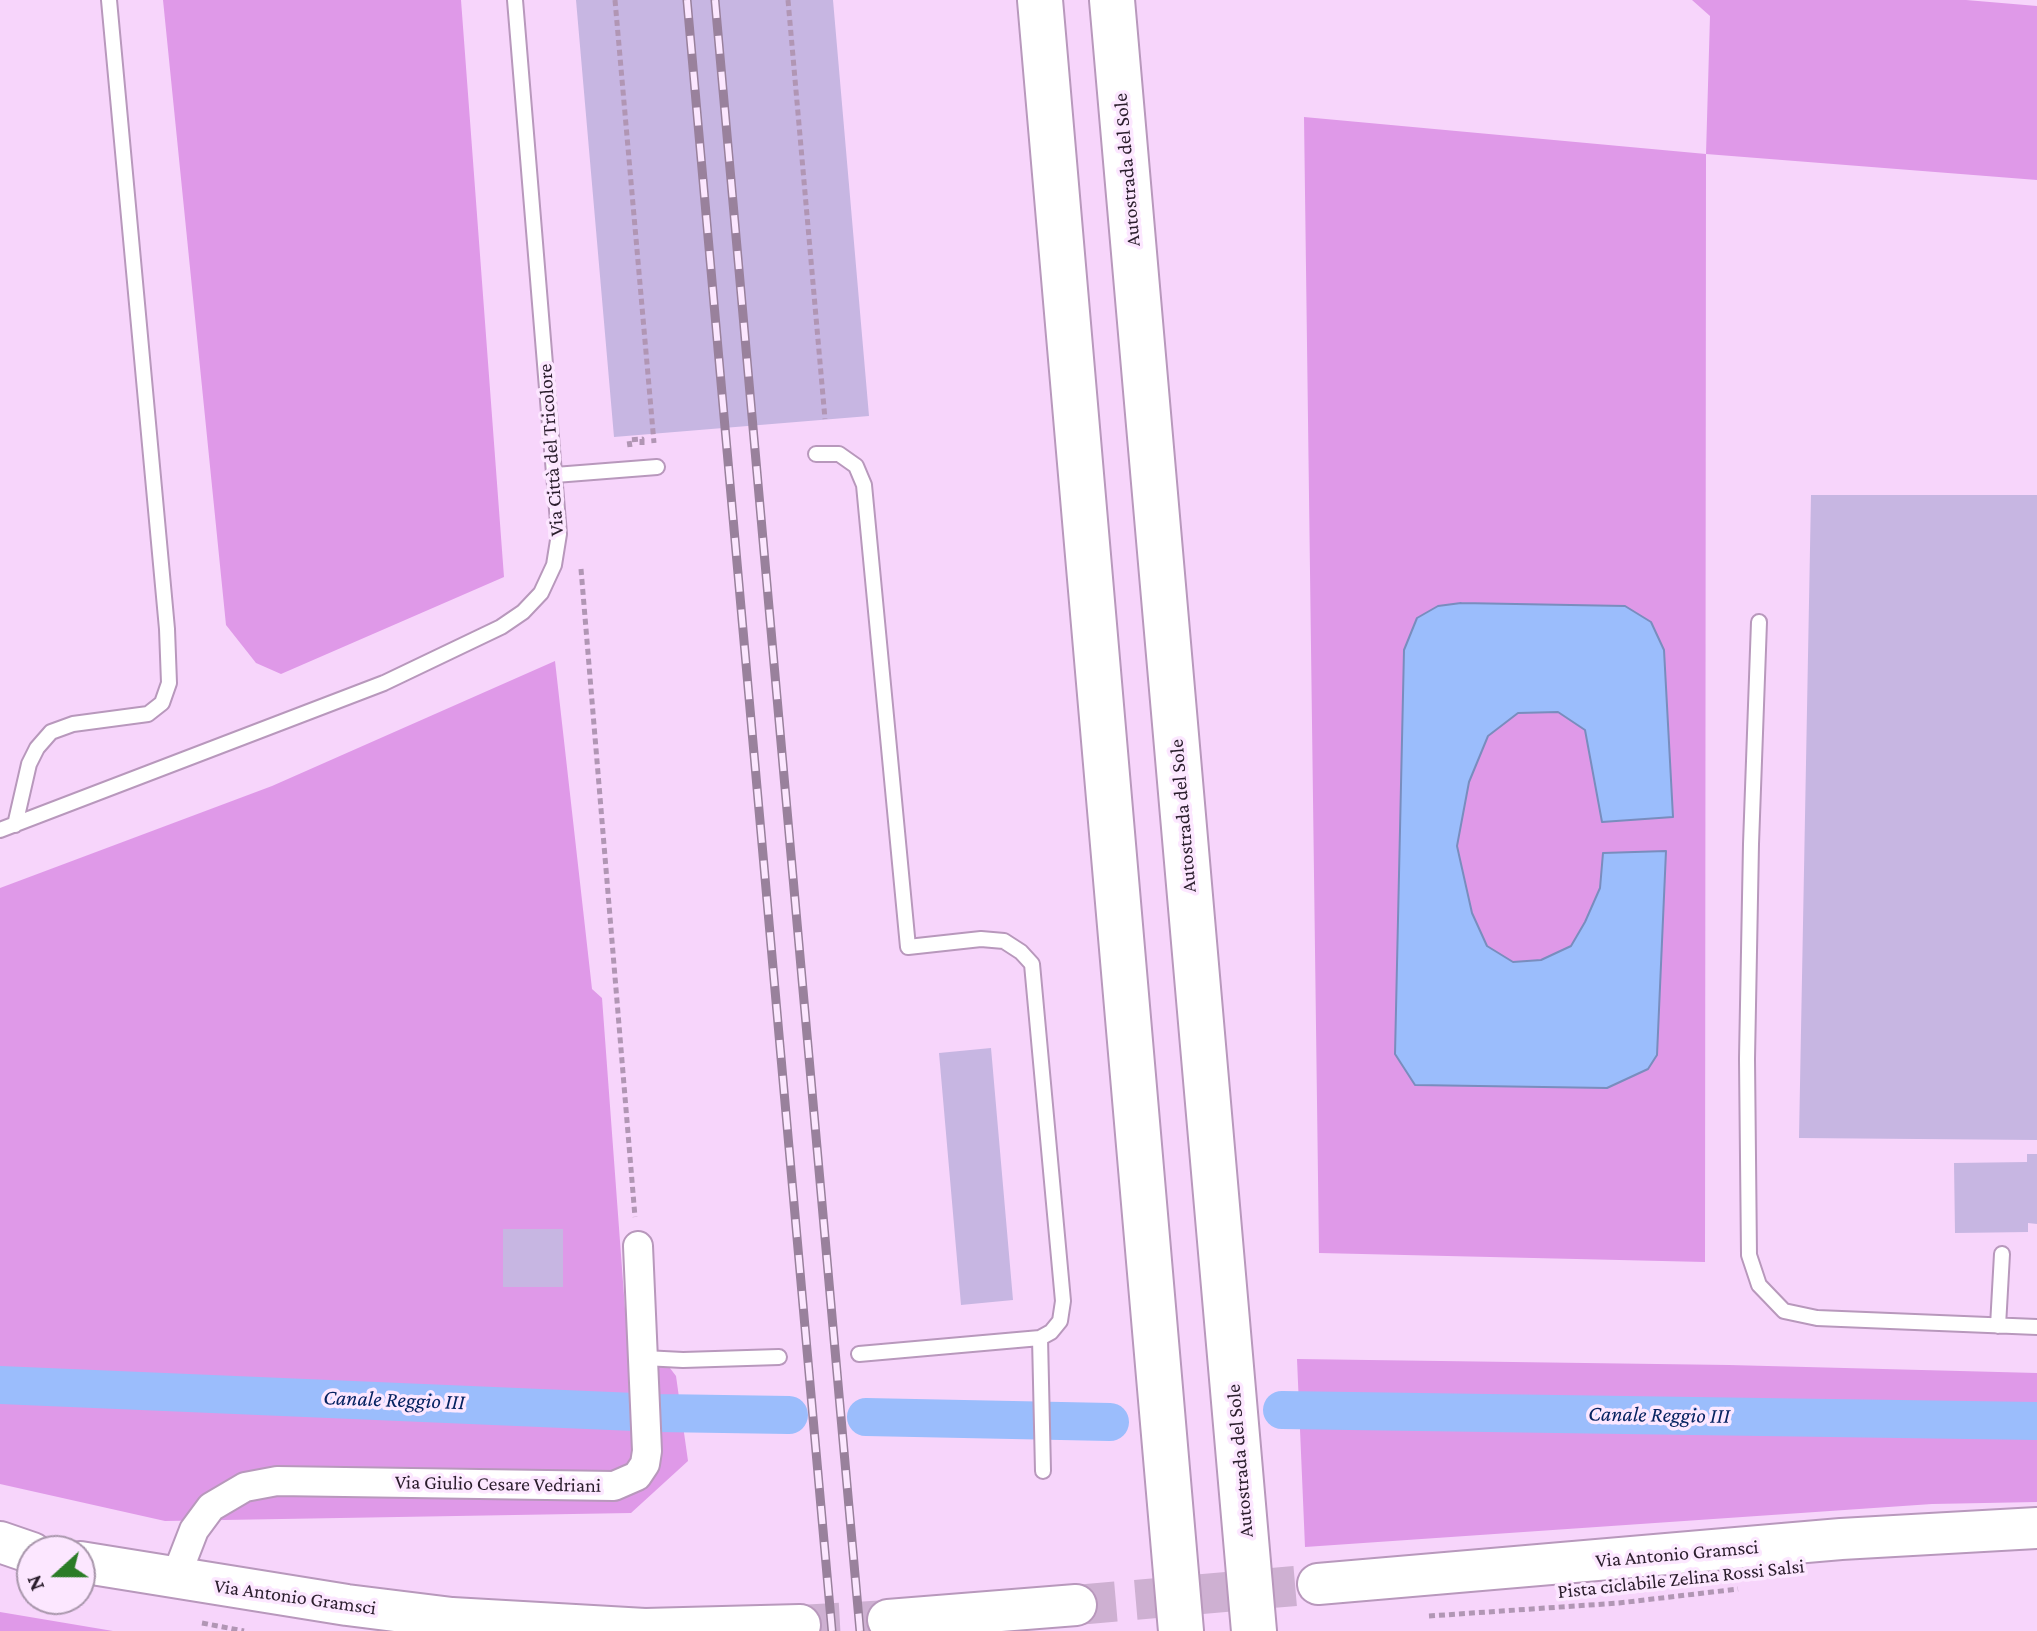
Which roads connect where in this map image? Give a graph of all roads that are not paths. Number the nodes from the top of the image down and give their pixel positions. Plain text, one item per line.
1 (109, 0) edge
2 (515, 0) edge
3 (1040, 0) edge
4 (1112, 0) edge
5 (816, 454) dead end
6 (657, 467) dead end
7 (555, 475) junction
8 (1759, 622) dead end
9 (7, 828) edge
10 (638, 1246) road end
11 (2002, 1254) dead end
12 (1998, 1326) junction
13 (2037, 1327) edge
14 (1040, 1338) junction
15 (859, 1354) dead end
16 (779, 1357) dead end
17 (644, 1367) junction
18 (1043, 1471) dead end
19 (2037, 1528) edge
20 (96, 1565) edge
21 (175, 1579) junction
22 (1318, 1584) tunnel mouth
23 (1076, 1605) tunnel mouth
24 (888, 1620) tunnel mouth
25 (800, 1625) dead end
26 (1181, 1631) edge
27 (1254, 1631) edge

1 - 9 lane
2 - 7 lane, Via Città del Tricolore
3 - 26 highway
4 - 27 highway, Autostrada del Sole
5 - 14 lane
6 - 7 lane
7 - 9 lane, Via Città del Tricolore
8 - 12 lane
10 - 17 street, Via Giulio Cesare Vedriani
11 - 12 lane
12 - 13 lane
14 - 15 lane
14 - 18 lane
16 - 17 lane
17 - 21 street, Via Giulio Cesare Vedriani
19 - 22 street, Via Antonio Gramsci
20 - 21 street, Via Antonio Gramsci
21 - 25 street, Via Antonio Gramsci
23 - 24 street

